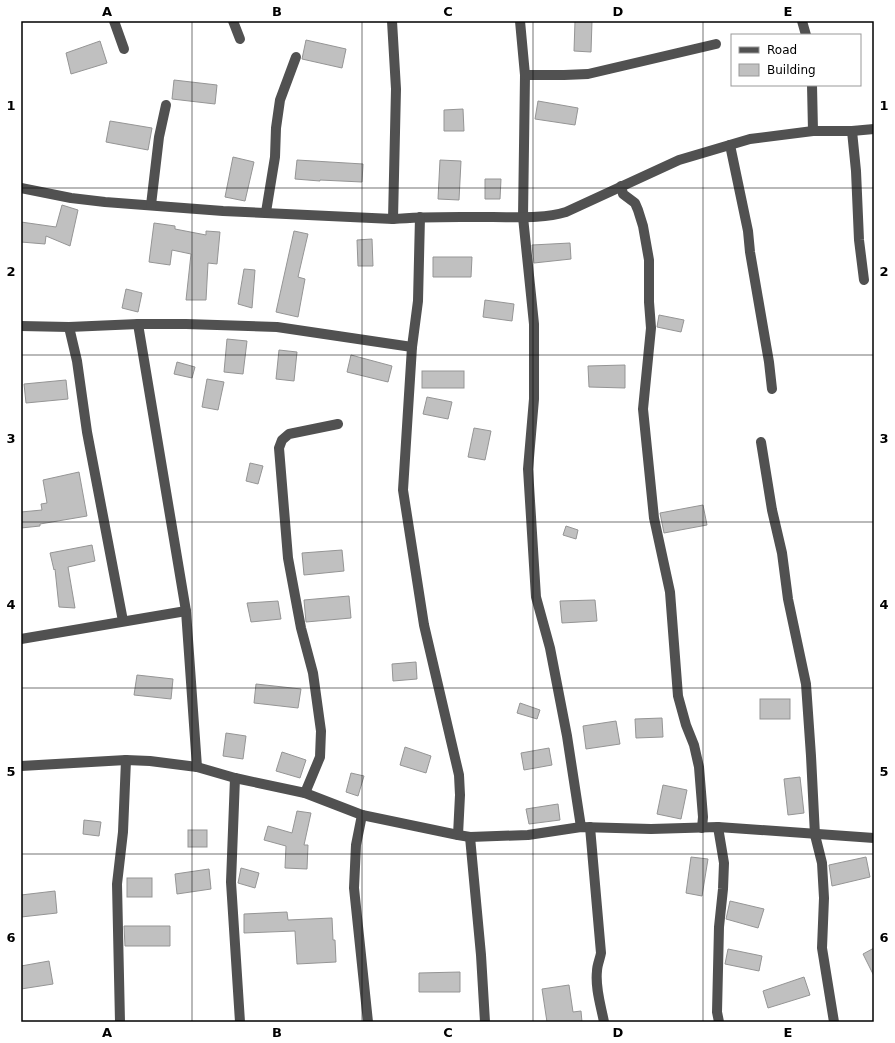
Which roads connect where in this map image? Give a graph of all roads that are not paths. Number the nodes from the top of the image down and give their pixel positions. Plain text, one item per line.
1 (114, 21) edge
2 (233, 21) edge
3 (392, 21) edge
4 (520, 21) edge
5 (802, 21) edge
6 (806, 34) edge
7 (240, 39) dead end
8 (716, 44) dead end
9 (124, 49) dead end
10 (296, 57) dead end
11 (525, 74) junction
12 (812, 86) edge
13 (166, 105) dead end
14 (874, 129) edge
15 (813, 131) junction
16 (852, 131) junction
17 (730, 145) junction
18 (621, 186) junction
19 (21, 188) edge
20 (151, 205) junction
21 (266, 212) junction
22 (420, 217) junction
23 (523, 218) junction
24 (393, 219) junction
25 (864, 280) dead end
26 (138, 324) junction
27 (21, 326) edge
28 (69, 327) junction
29 (412, 347) junction
30 (772, 389) dead end
31 (338, 424) dead end
32 (761, 442) dead end
33 (186, 611) junction
34 (123, 621) junction
35 (21, 639) edge
36 (126, 760) junction
37 (21, 766) edge
38 (197, 767) junction
39 (235, 778) junction
40 (305, 793) junction
41 (362, 815) junction
42 (585, 827) junction
43 (718, 827) junction
44 (702, 828) junction
45 (815, 835) junction
46 (458, 836) junction
47 (470, 837) junction
48 (874, 838) edge
49 (120, 1022) edge
50 (236, 1022) edge
51 (240, 1022) edge
52 (368, 1022) edge
53 (485, 1022) edge
54 (604, 1022) edge
55 (719, 1022) edge
56 (834, 1022) edge

1 - 9 street
2 - 7 street
3 - 24 street
4 - 11 street
5 - 6 street
8 - 11 street
10 - 21 street
11 - 23 street
12 - 15 street
13 - 20 street
14 - 16 street
15 - 16 street
15 - 17 street
16 - 25 street
17 - 18 street
17 - 30 street
18 - 23 street
18 - 44 street
19 - 20 street
20 - 21 street
21 - 24 street
22 - 23 street
22 - 24 street
22 - 29 street
23 - 42 street
26 - 28 street
26 - 29 street
26 - 33 street
27 - 28 street
28 - 34 street
29 - 46 street
31 - 40 street
32 - 45 street
33 - 34 street
33 - 38 street
34 - 35 street
36 - 37 street
36 - 38 street
36 - 49 street
38 - 39 street
39 - 40 street
39 - 51 street
40 - 41 street
41 - 46 street
41 - 52 street
42 - 44 street
42 - 47 street
42 - 54 street
43 - 44 street
43 - 45 street
43 - 55 street
45 - 48 street
45 - 56 street
46 - 47 street
47 - 53 street
50 - 51 street

